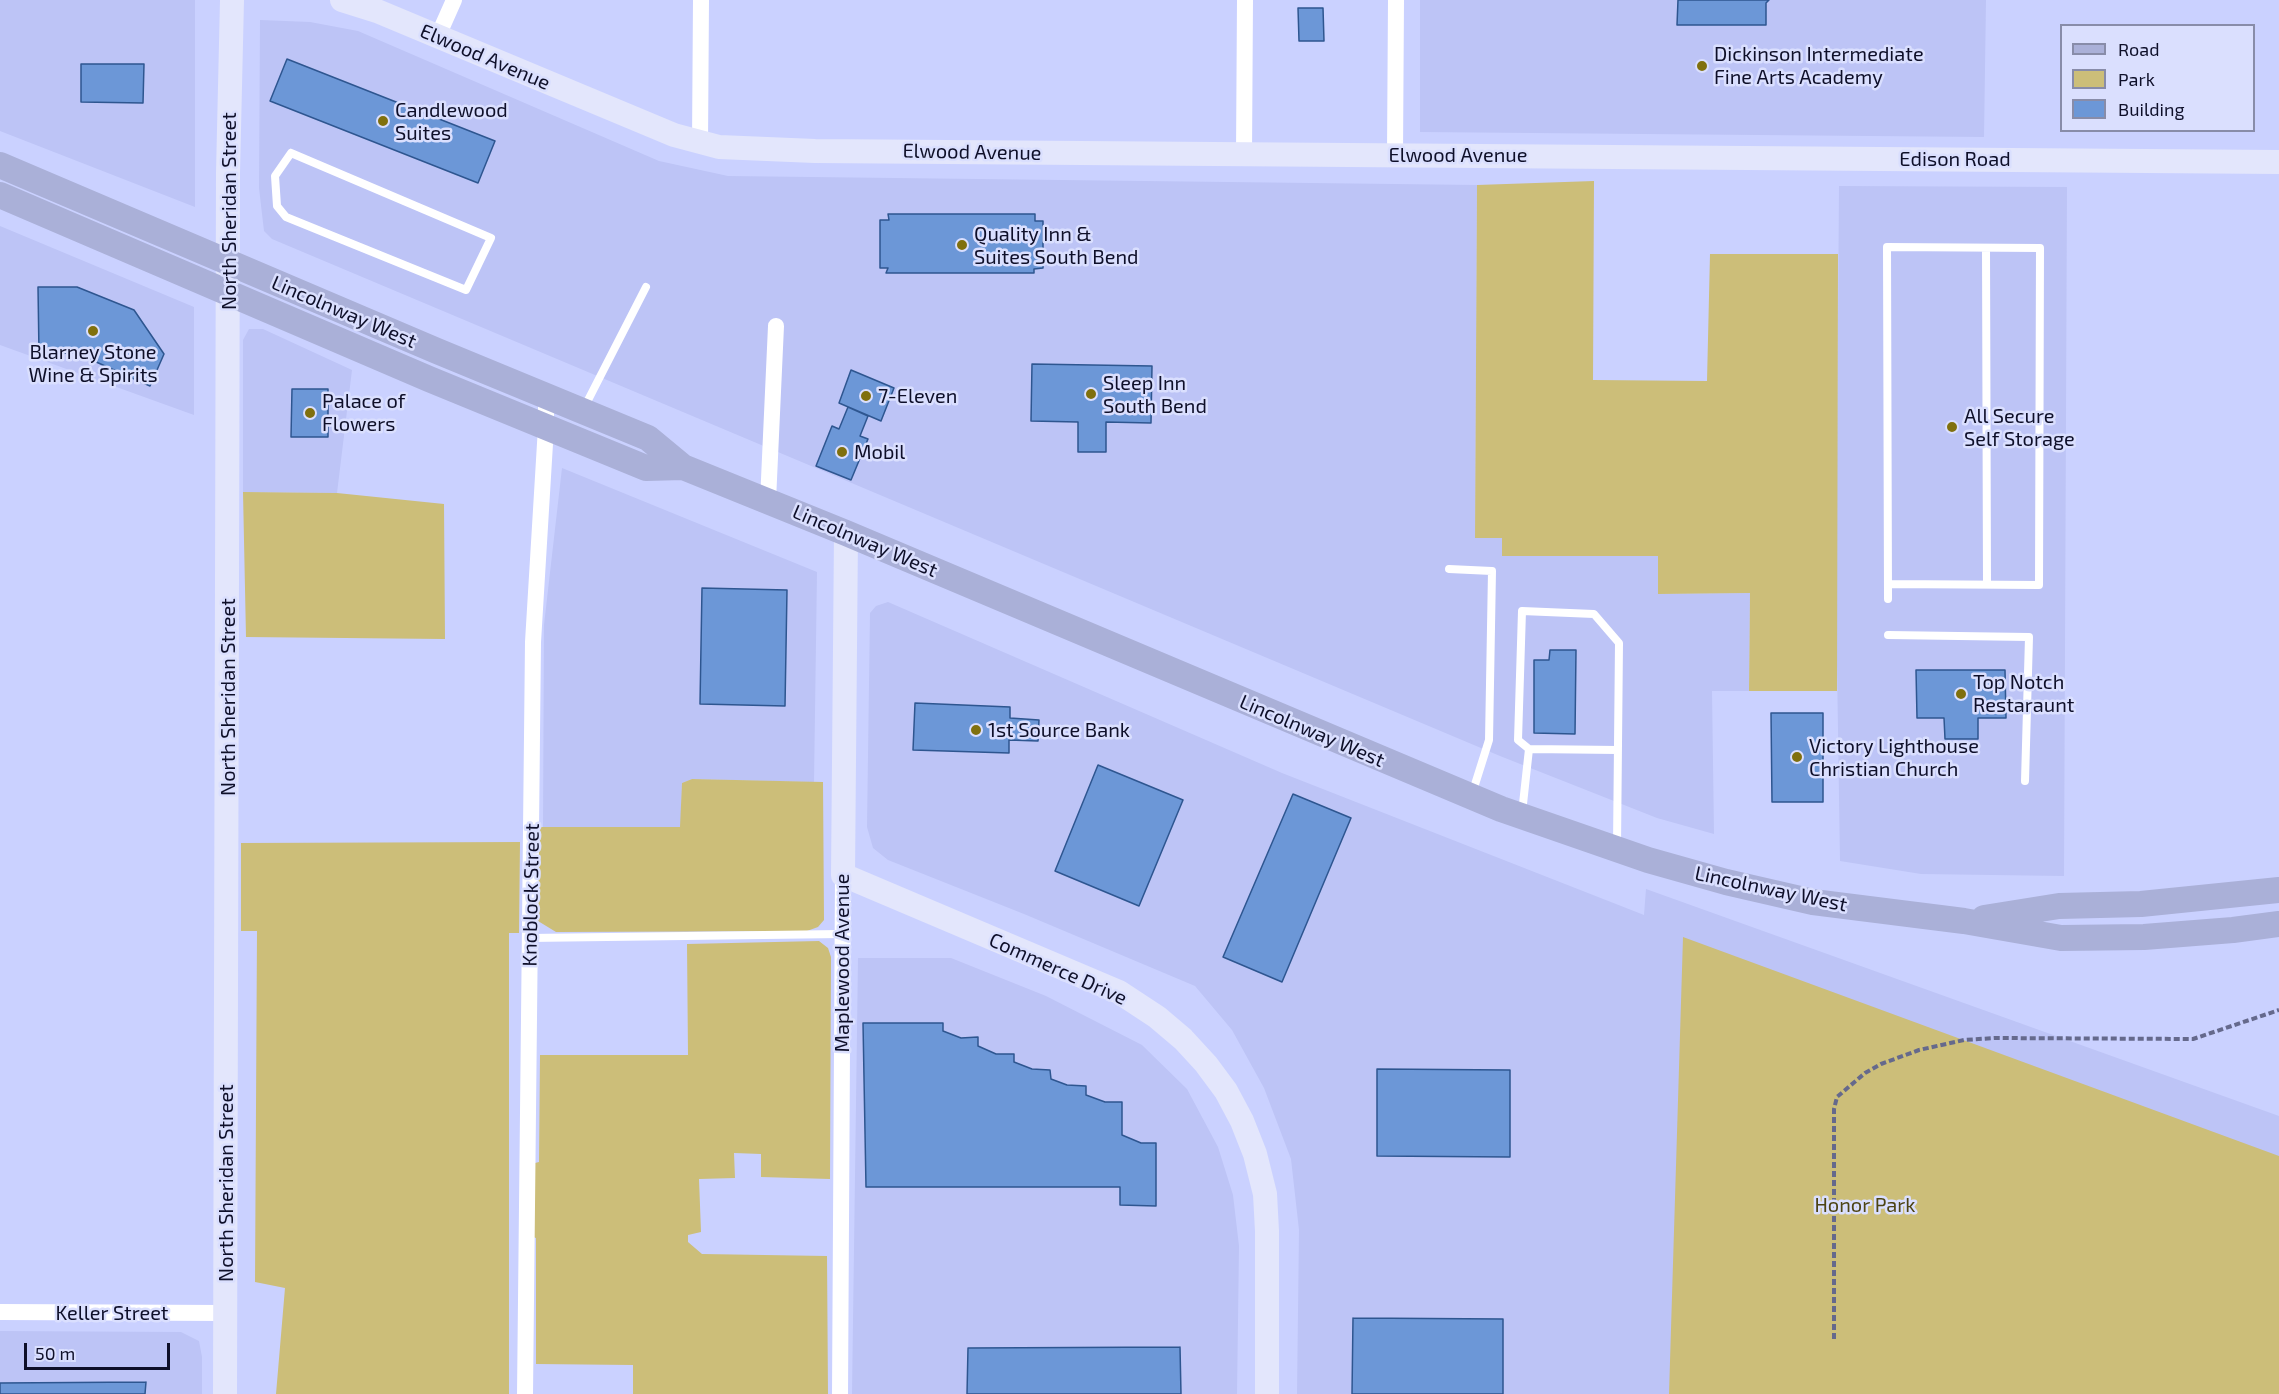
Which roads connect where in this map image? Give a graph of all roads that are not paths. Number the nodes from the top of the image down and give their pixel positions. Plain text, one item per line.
1 (232, 0) edge
2 (342, 0) edge
3 (454, 0) edge
4 (701, 0) edge
5 (1245, 0) edge
6 (1396, 0) edge
7 (438, 36) junction
8 (700, 144) junction
9 (1395, 154) junction
10 (1244, 155) junction
11 (1630, 156) joint
12 (2279, 162) edge
13 (0, 165) edge
14 (274, 176) joint
15 (0, 195) edge
16 (1986, 248) junction
17 (228, 262) junction
18 (646, 287) dead end
19 (229, 294) junction
20 (776, 326) dead end
21 (546, 396) junction
22 (582, 411) junction
23 (546, 428) junction
24 (683, 467) junction
25 (768, 501) junction
26 (846, 533) junction
27 (1449, 569) dead end
28 (1888, 584) junction
29 (1987, 584) junction
30 (1888, 599) dead end
31 (1888, 635) dead end
32 (1529, 749) junction
33 (1618, 750) junction
34 (2025, 781) dead end
35 (1471, 797) junction
36 (1521, 816) junction
37 (1617, 849) junction
38 (843, 874) junction
39 (2279, 890) edge
40 (1964, 921) junction
41 (2279, 924) edge
42 (842, 934) junction
43 (529, 938) junction
44 (0, 1312) edge
45 (225, 1313) junction
46 (225, 1394) edge
47 (525, 1394) edge
48 (840, 1394) edge
49 (1267, 1394) edge

1 - 17 street, North Sheridan Street
2 - 7 street, Elwood Avenue
3 - 7 street
4 - 8 street
5 - 10 street
6 - 9 street
7 - 8 street, Elwood Avenue
8 - 10 street, Elwood Avenue
9 - 10 street, Elwood Avenue
9 - 11 street, Elwood Avenue
11 - 12 street, Edison Road
13 - 17 main road, Lincolnway West
14 - 14 lane
15 - 19 main road, Lincolnway West
16 - 28 lane
16 - 29 lane
16 - 29 lane
17 - 19 street, North Sheridan Street
17 - 21 main road, Lincolnway West
18 - 22 lane
19 - 23 main road, Lincolnway West
19 - 45 street, North Sheridan Street
20 - 25 street
21 - 22 main road, Lincolnway West
21 - 23 street, Knoblock Street
22 - 24 main road, Lincolnway West
23 - 24 main road, Lincolnway West
23 - 43 street, Knoblock Street
24 - 25 main road, Lincolnway West
25 - 26 main road, Lincolnway West
26 - 35 main road, Lincolnway West
26 - 38 street, Maplewood Avenue
27 - 35 lane
28 - 29 lane
28 - 30 lane
31 - 34 lane
32 - 33 lane
32 - 33 lane
32 - 36 lane
33 - 37 lane
35 - 36 main road, Lincolnway West
36 - 37 main road, Lincolnway West
37 - 40 main road, Lincolnway West
38 - 42 street, Maplewood Avenue
38 - 49 street, Commerce Drive
39 - 40 main road, Lincolnway West
40 - 41 main road, Lincolnway West
42 - 43 lane
42 - 48 street, Maplewood Avenue
43 - 47 street, Knoblock Street
44 - 45 street, Keller Street
45 - 46 street, North Sheridan Street

